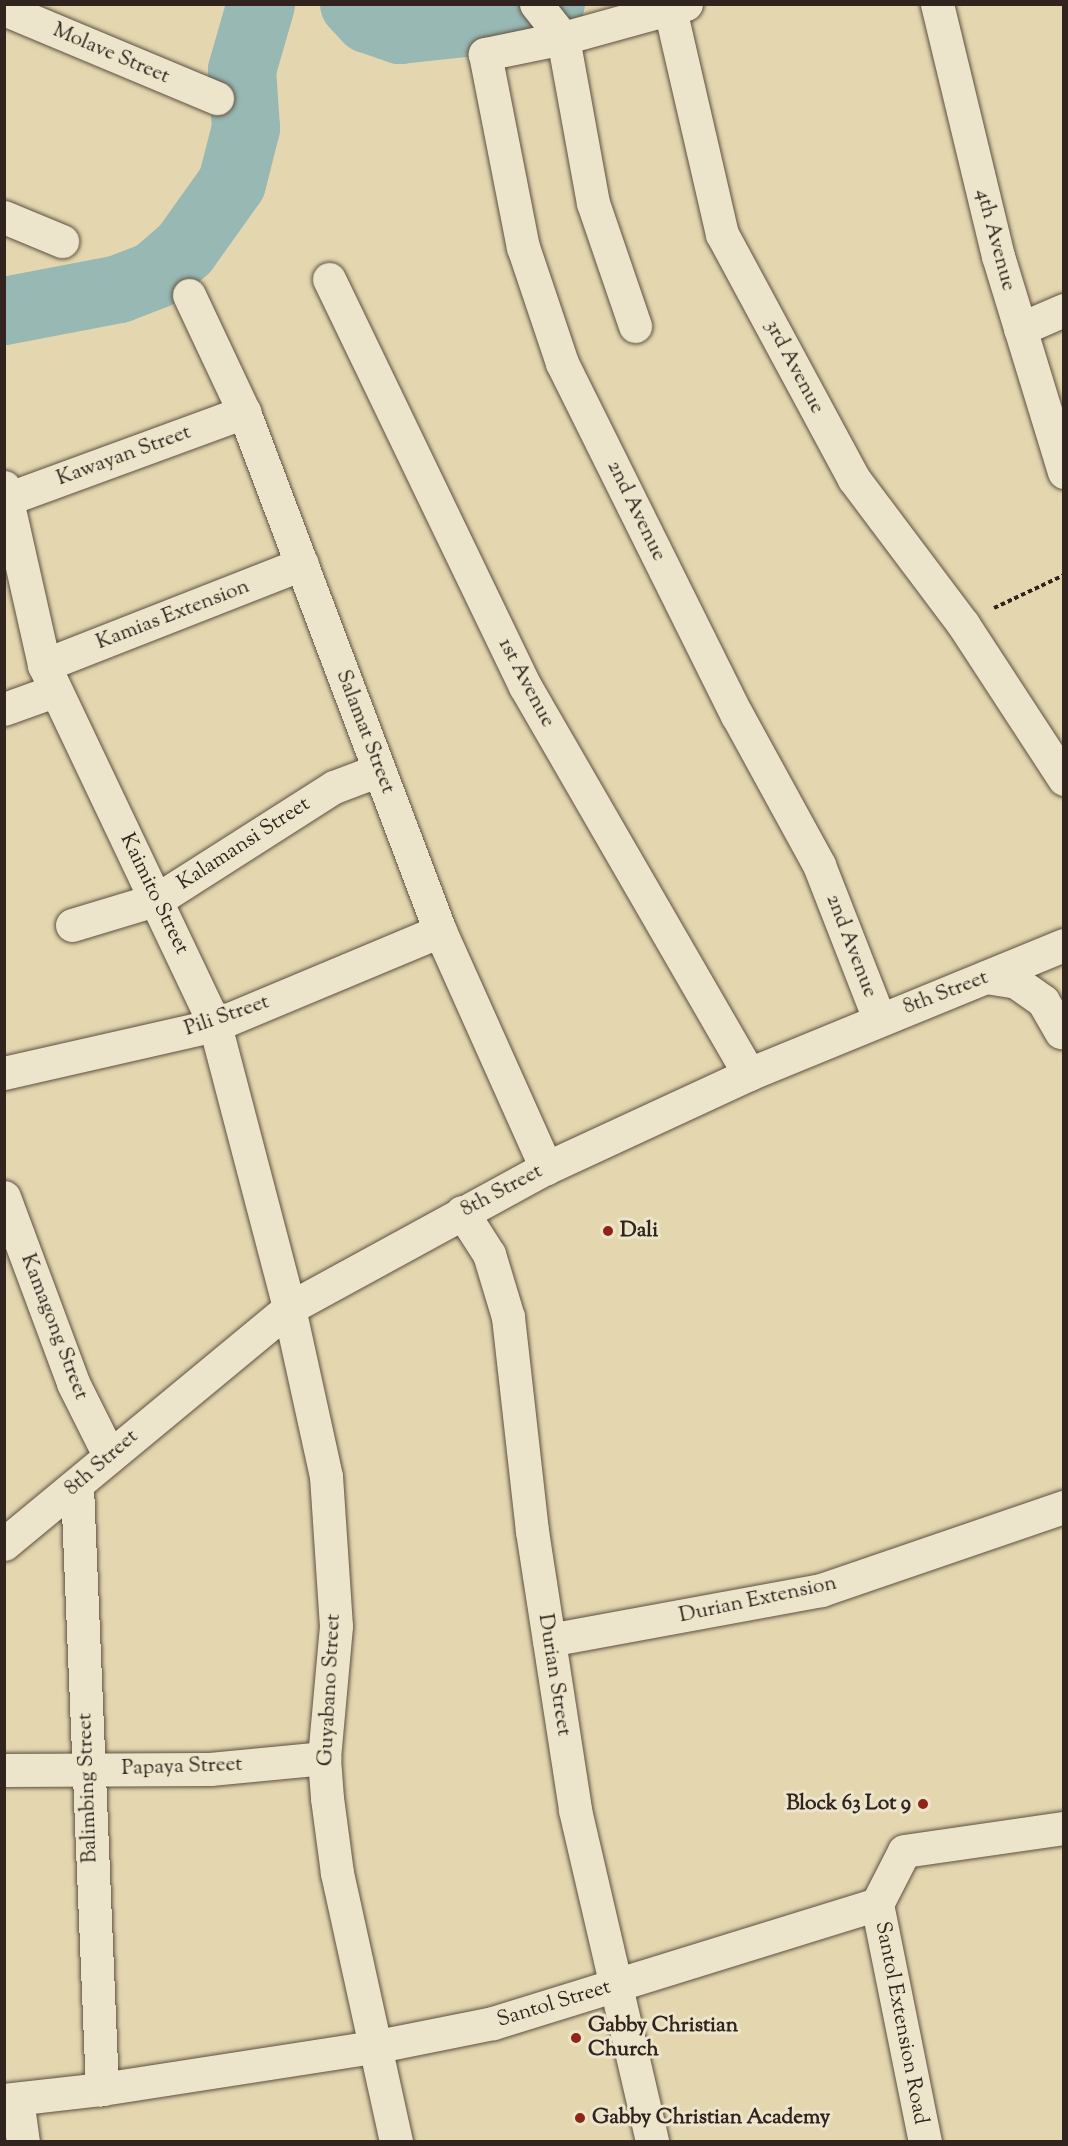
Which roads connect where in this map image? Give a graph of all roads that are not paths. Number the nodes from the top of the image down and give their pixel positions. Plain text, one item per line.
1 (937, 4) edge
2 (678, 7) edge
3 (4, 9) edge
4 (547, 18) edge
5 (217, 98) dead end
6 (4, 217) edge
7 (62, 241) dead end
8 (329, 279) dead end
9 (189, 295) dead end
10 (1064, 310) edge
11 (635, 326) dead end
12 (1020, 329) junction
13 (244, 412) junction
14 (1064, 472) edge
15 (5, 495) edge
16 (302, 564) junction
17 (49, 678) junction
18 (4, 709) edge
19 (380, 770) junction
20 (1064, 779) edge
21 (158, 899) junction
22 (72, 925) dead end
23 (440, 931) junction
24 (1064, 945) edge
25 (986, 977) junction
26 (1064, 991) edge
27 (879, 1019) junction
28 (215, 1025) junction
29 (1062, 1044) edge
30 (4, 1073) edge
31 (749, 1074) junction
32 (546, 1168) junction
33 (4, 1197) edge
34 (462, 1212) junction
35 (289, 1308) junction
36 (109, 1455) junction
37 (77, 1487) junction
38 (1064, 1507) edge
39 (4, 1544) edge
40 (549, 1640) junction
41 (324, 1758) junction
42 (86, 1769) junction
43 (4, 1770) edge
44 (1064, 1828) edge
45 (877, 1904) junction
46 (614, 1986) junction
47 (374, 2047) junction
48 (102, 2089) junction
49 (11, 2100) edge
50 (23, 2142) edge
51 (396, 2142) edge
52 (652, 2142) edge
53 (925, 2142) edge

1 - 12 street, 4th Avenue
2 - 4 street, 3rd Avenue
2 - 20 street, 3rd Avenue
3 - 5 street, Molave Street
4 - 11 street
4 - 27 street, 2nd Avenue
6 - 7 street
8 - 31 street, 1st Avenue
9 - 13 street, Salamat Street
10 - 12 street
12 - 14 street, 4th Avenue
13 - 15 street, Kawayan Street
13 - 16 street, Salamat Street
15 - 17 street, Kaimito Street
16 - 17 street, Kamias Extension
16 - 19 street, Salamat Street
17 - 18 street, Kamias Extension
17 - 21 street, Kaimito Street
19 - 21 street, Kalamansi Street
19 - 23 street, Salamat Street
21 - 22 street, Kalamansi Street
21 - 28 street, Kaimito Street
23 - 28 street, Pili Street
23 - 32 street, Salamat Street
24 - 25 street, 8th Street
25 - 27 street, 8th Street
25 - 29 street
26 - 29 street
27 - 31 street, 8th Street
28 - 30 street, Pili Street
28 - 35 street, Kaimito Street
31 - 32 street, 8th Street
32 - 34 street, 8th Street
33 - 36 street, Kamagong Street
34 - 35 street, 8th Street
34 - 40 street, Durian Street
35 - 36 street, 8th Street
35 - 41 street, Guyabano Street
36 - 37 street, 8th Street
37 - 39 street, 8th Street
37 - 42 street, Balimbing Street
38 - 40 street, Durian Extension
40 - 46 street, Durian Street
41 - 42 street, Papaya Street
41 - 47 street, Guyabano Street
42 - 43 street, Papaya Street
42 - 48 street, Balimbing Street
44 - 45 street
45 - 46 street, Santol Street
45 - 53 street, Santol Extension Road
46 - 47 street, Santol Street
46 - 52 street, Durian Street
47 - 48 street, Santol Street
47 - 51 street, Guyabano Street
48 - 49 street, Santol Street
49 - 50 street

